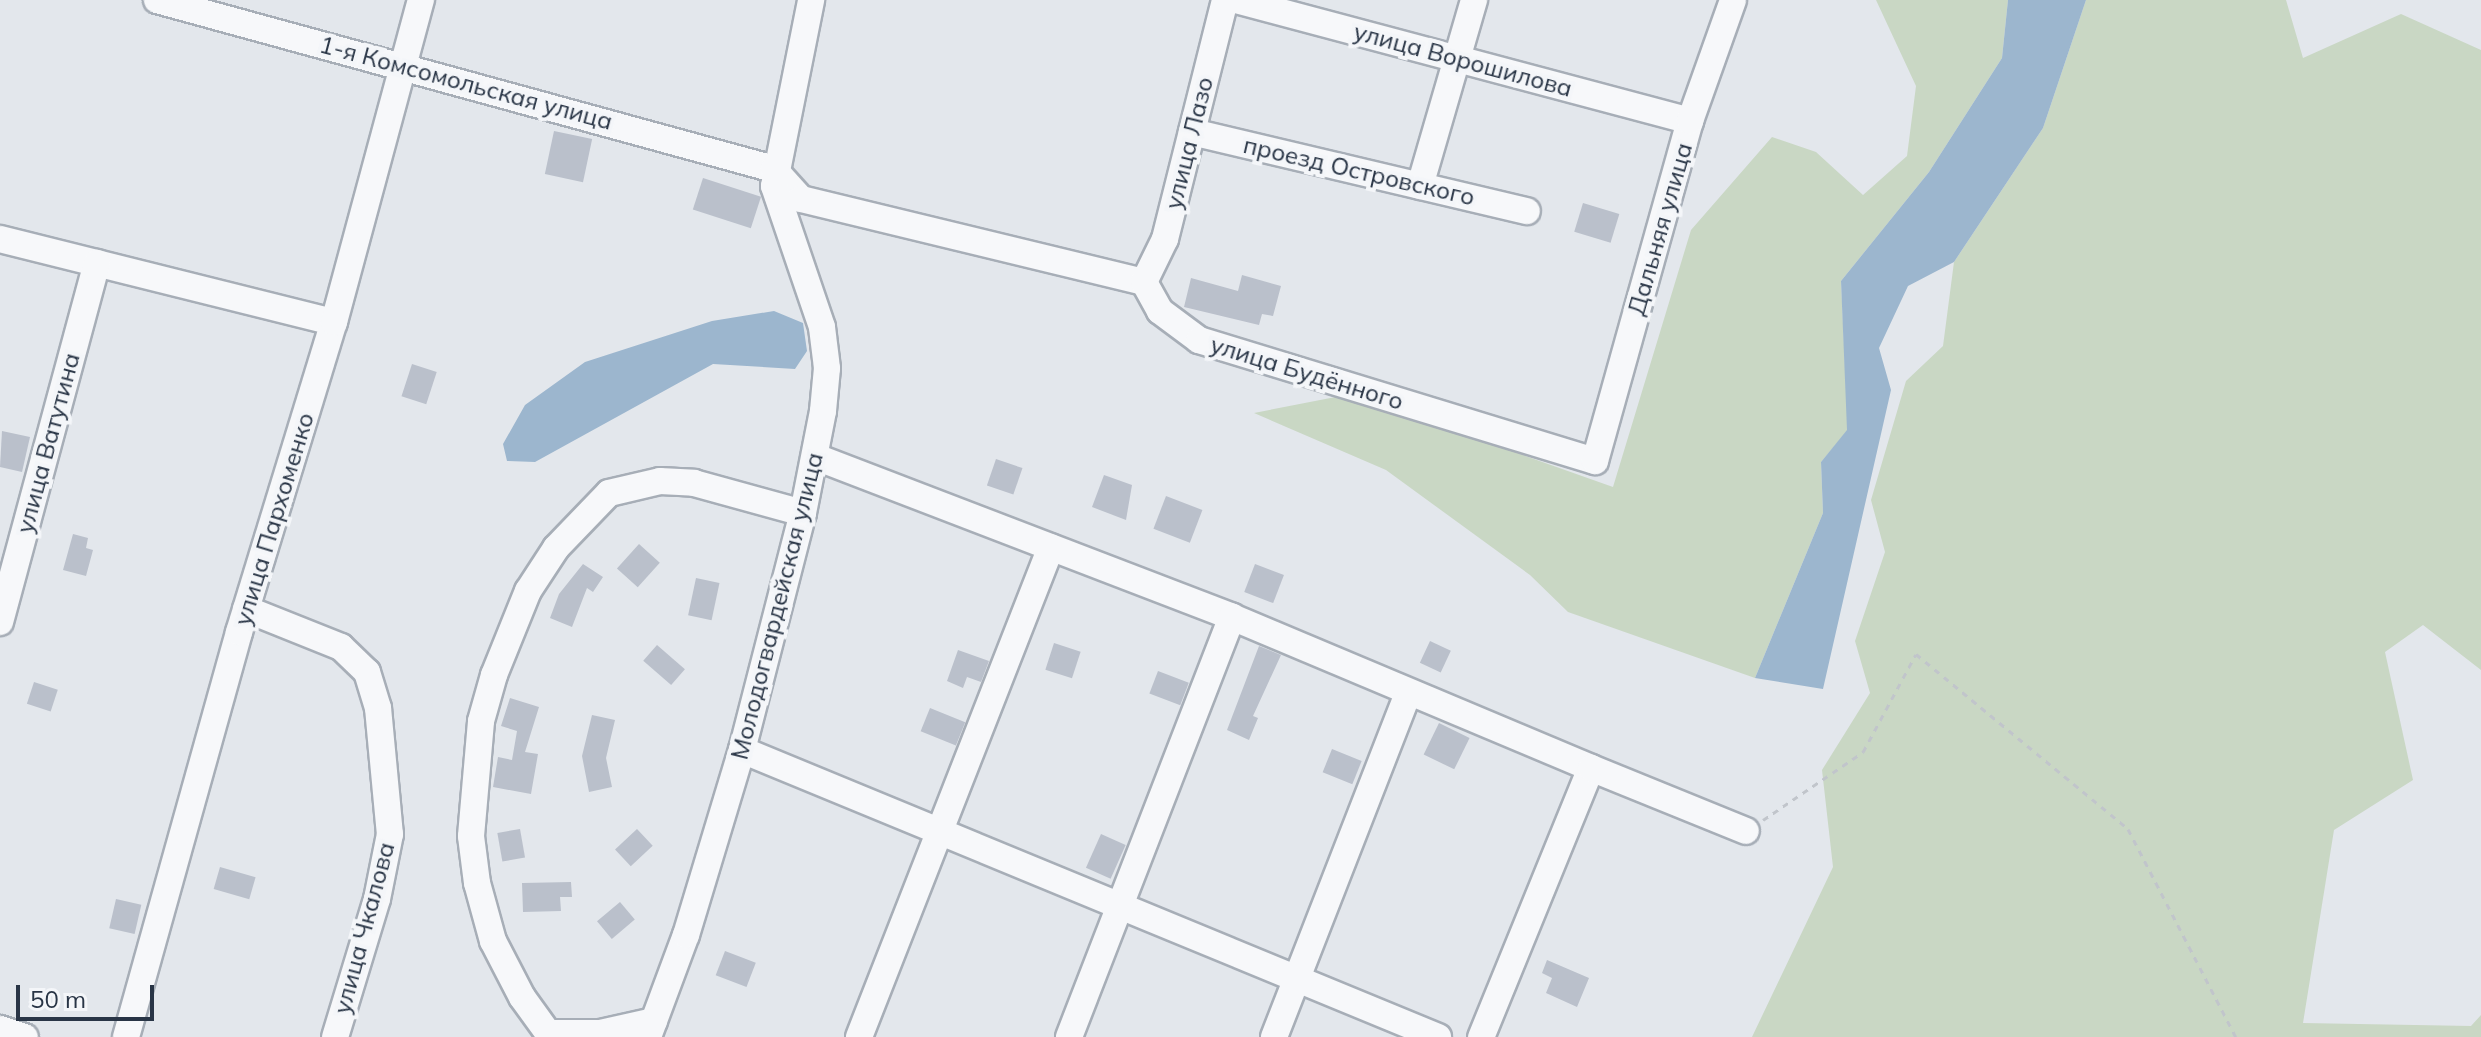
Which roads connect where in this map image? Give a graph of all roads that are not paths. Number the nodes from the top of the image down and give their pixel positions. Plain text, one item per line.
1 (157, 0) edge
2 (421, 0) edge
3 (811, 0) edge
4 (1225, 0) edge
5 (1236, 0) edge
6 (1474, 0) edge
7 (1733, 0) edge
8 (1458, 58) junction
9 (404, 65) junction
10 (1690, 121) junction
11 (1192, 132) junction
12 (774, 169) junction
13 (1420, 186) junction
14 (1527, 211) dead end
15 (0, 239) edge
16 (97, 263) junction
17 (1144, 282) junction
18 (334, 322) junction
19 (816, 457) junction
20 (1595, 461) joint
21 (803, 513) junction
22 (1051, 547) junction
23 (246, 609) junction
24 (1232, 617) junction
25 (0, 622) edge
26 (1408, 693) junction
27 (742, 750) junction
28 (1591, 768) junction
29 (1746, 831) road end
30 (938, 833) junction
31 (1120, 906) junction
32 (1298, 976) junction
33 (0, 1029) edge
34 (651, 1029) edge
35 (544, 1035) edge
36 (25, 1037) edge
37 (126, 1037) edge
38 (335, 1037) edge
39 (859, 1037) edge
40 (1069, 1037) edge
41 (1274, 1037) edge
42 (1438, 1037) edge
43 (1481, 1037) edge

1 - 9 street, 1-я Комсомольская улица
2 - 9 street, улица Пархоменко
3 - 12 street, Молодогвардейская улица
4 - 11 street, улица Лазо
5 - 8 street, улица Ворошилова
6 - 8 street
7 - 10 street, Дальняя улица
8 - 10 street, улица Ворошилова
8 - 13 street
9 - 12 street, 1-я Комсомольская улица
9 - 18 street, улица Пархоменко
10 - 20 street, Дальняя улица
11 - 13 street, проезд Островского
11 - 17 street, улица Лазо
12 - 17 street
12 - 19 street, Молодогвардейская улица
13 - 14 street, проезд Островского
15 - 16 street
16 - 18 street
16 - 25 street, улица Ватутина
17 - 20 street, улица Будённого
18 - 23 street, улица Пархоменко
19 - 21 street, Молодогвардейская улица
19 - 22 street
21 - 27 street, Молодогвардейская улица
21 - 35 street
22 - 24 street
22 - 30 street
23 - 37 street, улица Пархоменко
23 - 38 street, улица Чкалова
24 - 26 street
24 - 31 street
26 - 28 street
26 - 32 street
27 - 30 street
27 - 34 street, Молодогвардейская улица
28 - 29 street
28 - 43 street
30 - 31 street
30 - 39 street
31 - 32 street
31 - 40 street
32 - 41 street
32 - 42 street
33 - 36 street
34 - 35 street

